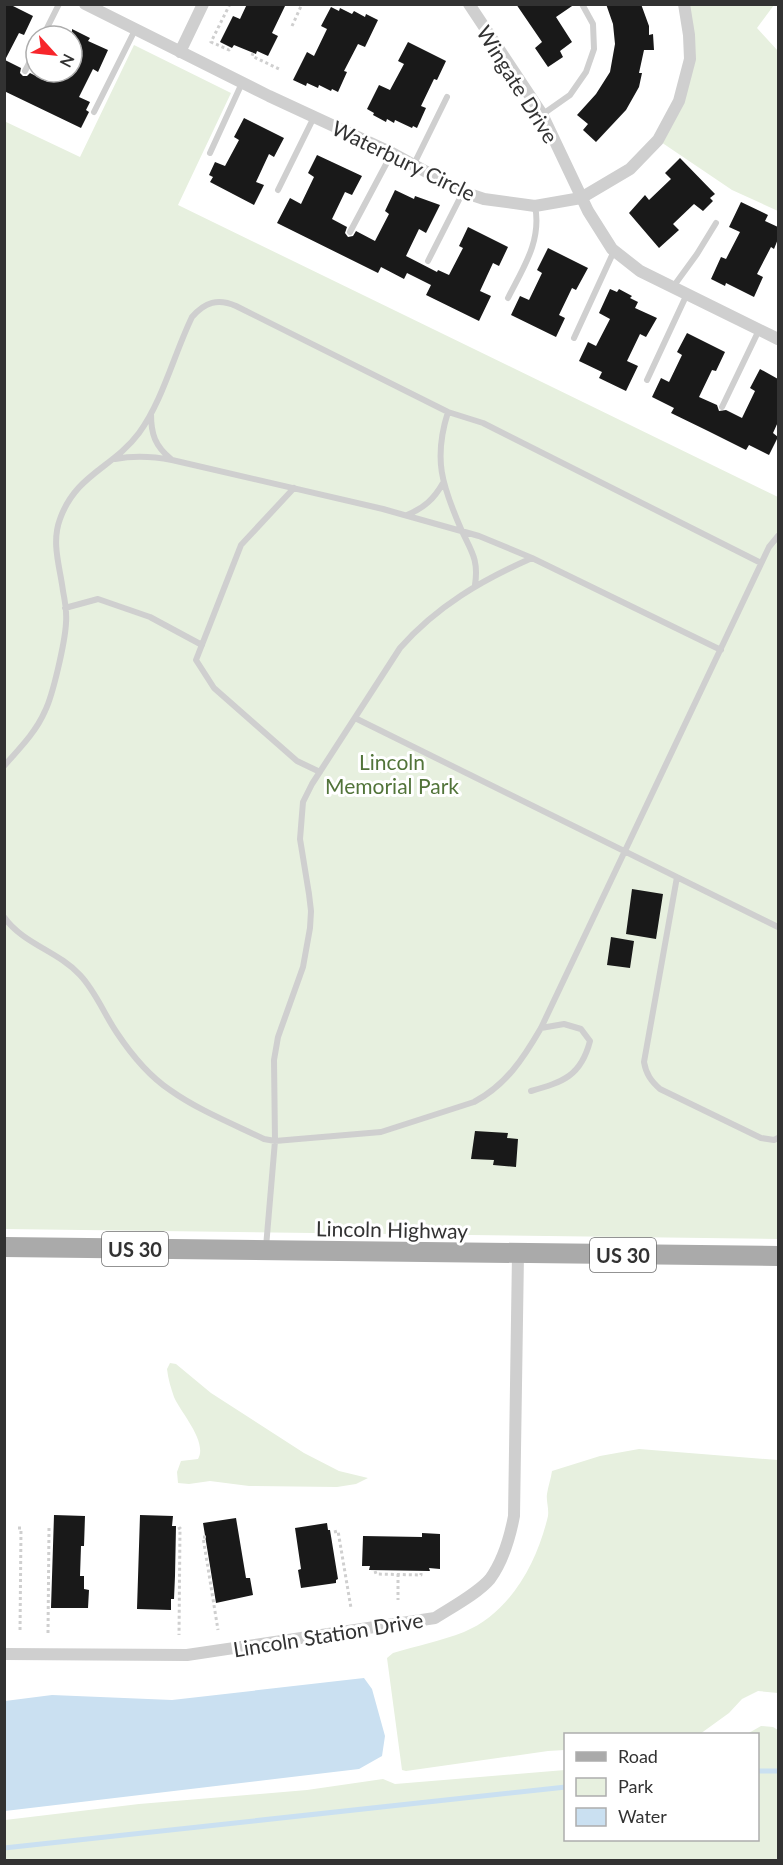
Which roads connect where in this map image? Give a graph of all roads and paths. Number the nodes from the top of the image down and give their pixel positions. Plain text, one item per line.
1 (58, 4) edge
2 (203, 4) edge
3 (230, 4) edge
4 (302, 4) edge
5 (469, 4) edge
6 (582, 4) edge
7 (684, 4) edge
8 (91, 6) edge
9 (49, 24) edge
10 (292, 26) dead end
11 (135, 30) junction
12 (231, 47) dead end
13 (180, 52) junction
14 (254, 53) dead end
15 (282, 70) dead end
16 (243, 82) junction
17 (447, 97) dead end
18 (94, 112) dead end
19 (542, 114) junction
20 (315, 117) junction
21 (210, 153) dead end
22 (392, 153) junction
23 (414, 165) junction
24 (279, 190) dead end
25 (463, 192) junction
26 (581, 198) junction
27 (535, 206) junction
28 (716, 223) dead end
29 (350, 232) dead end
30 (614, 251) junction
31 (428, 261) dead end
32 (673, 287) junction
33 (687, 294) junction
34 (508, 298) dead end
35 (759, 329) junction
36 (574, 338) dead end
37 (778, 339) edge
38 (647, 380) dead end
39 (722, 408) dead end
40 (448, 412) junction
41 (151, 413) junction
42 (112, 460) junction
43 (172, 460) junction
44 (443, 483) junction
45 (294, 488) junction
46 (407, 515) junction
47 (462, 531) junction
48 (778, 536) edge
49 (532, 558) junction
50 (762, 563) junction
51 (475, 585) junction
52 (65, 608) junction
53 (202, 645) junction
54 (721, 650) junction
55 (355, 718) junction
56 (4, 766) edge
57 (320, 772) junction
58 (625, 851) junction
59 (677, 877) junction
60 (4, 917) edge
61 (778, 927) edge
62 (541, 1028) junction
63 (531, 1091) dead end
64 (778, 1138) edge
65 (275, 1141) junction
66 (4, 1247) edge
67 (266, 1251) junction
68 (518, 1254) junction
69 (778, 1256) edge
70 (51, 1527) dead end
71 (18, 1528) dead end
72 (178, 1529) dead end
73 (333, 1532) dead end
74 (206, 1537) dead end
75 (375, 1571) dead end
76 (421, 1573) dead end
77 (398, 1574) junction
78 (398, 1600) dead end
79 (351, 1608) dead end
80 (218, 1629) dead end
81 (20, 1633) dead end
82 (48, 1633) dead end
83 (179, 1635) dead end
84 (4, 1654) edge

1 - 9 lane
2 - 13 street
3 - 12 path
4 - 10 path
5 - 19 street, Wingate Drive
6 - 19 lane
7 - 26 street, Waterbury Circle
8 - 11 street, Waterbury Circle
11 - 13 street, Waterbury Circle
11 - 18 lane
13 - 16 street, Waterbury Circle
14 - 15 path
16 - 20 street, Waterbury Circle
16 - 21 lane
17 - 23 lane
19 - 26 street, Wingate Drive
20 - 22 street, Waterbury Circle
20 - 24 lane
22 - 23 street, Waterbury Circle
22 - 29 lane
23 - 25 street, Waterbury Circle
25 - 27 street, Waterbury Circle
25 - 31 lane
26 - 27 street, Waterbury Circle
26 - 30 street, Wingate Drive
27 - 34 lane
28 - 32 lane
30 - 32 street, Wingate Drive
30 - 36 lane
32 - 33 street, Wingate Drive
33 - 35 street, Wingate Drive
33 - 38 lane
35 - 37 street, Wingate Drive
35 - 39 lane
40 - 41 lane
40 - 44 lane
40 - 50 lane
41 - 42 lane
41 - 43 lane
42 - 43 lane
42 - 52 lane
43 - 45 lane
44 - 46 lane
44 - 47 lane
45 - 46 lane
45 - 53 lane
46 - 47 lane
47 - 49 lane
47 - 51 lane
48 - 50 lane
49 - 51 lane
49 - 54 lane
50 - 54 lane
51 - 55 lane
52 - 53 lane
52 - 56 lane
53 - 57 lane
54 - 58 lane
55 - 57 lane
55 - 58 lane
57 - 65 lane
58 - 59 lane
58 - 62 lane
59 - 61 lane
59 - 64 lane
60 - 65 lane
62 - 63 lane
62 - 65 lane
65 - 67 lane
66 - 67 main road, Lincoln Highway / US 30
67 - 68 main road, Lincoln Highway / US 30
68 - 69 main road, Lincoln Highway / US 30
68 - 84 street, Lincoln Station Drive
70 - 82 path
71 - 81 path
72 - 83 path
73 - 79 path
74 - 80 path
75 - 77 path
76 - 77 path
77 - 78 path

